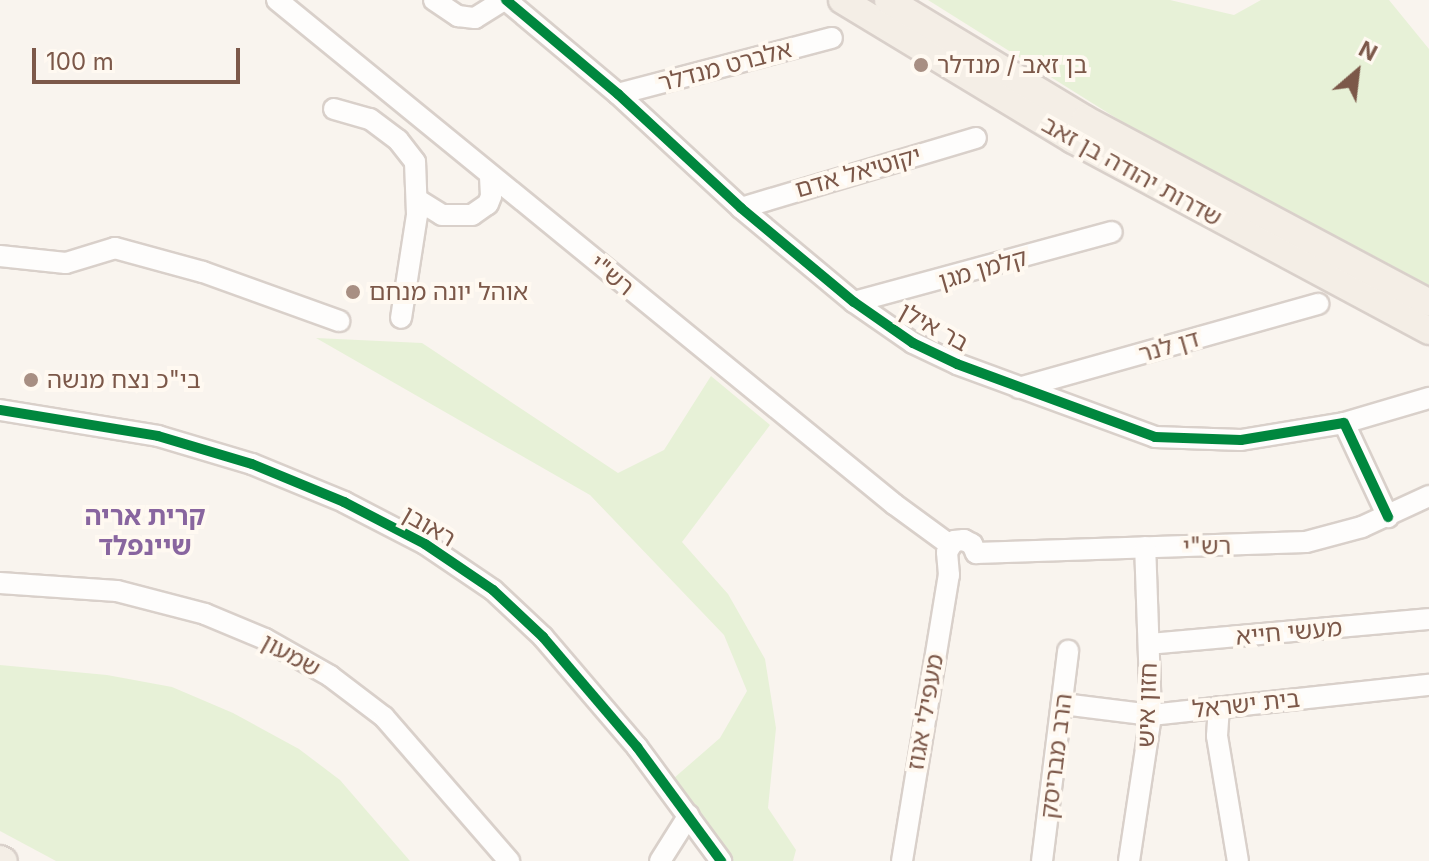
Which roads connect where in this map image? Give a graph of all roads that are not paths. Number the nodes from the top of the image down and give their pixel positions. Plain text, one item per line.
1 (277, 0) edge
2 (434, 0) edge
3 (505, 0) edge
4 (842, 0) edge
5 (888, 0) edge
6 (832, 38) dead end
7 (618, 94) junction
8 (334, 109) dead end
9 (976, 138) dead end
10 (490, 175) junction
11 (418, 200) junction
12 (741, 208) junction
13 (1112, 232) dead end
14 (0, 256) edge
15 (854, 302) junction
16 (1429, 303) edge
17 (1318, 304) dead end
18 (401, 318) dead end
19 (339, 321) dead end
20 (1429, 331) edge
21 (1019, 388) junction
22 (1429, 398) edge
23 (0, 410) edge
24 (1344, 423) junction
25 (1429, 496) edge
26 (1388, 517) junction
27 (1145, 547) junction
28 (961, 557) junction
29 (0, 583) edge
30 (1429, 619) edge
31 (1149, 644) junction
32 (1068, 651) dead end
33 (1429, 685) edge
34 (1063, 704) junction
35 (1219, 707) junction
36 (1151, 715) junction
37 (689, 815) junction
38 (509, 861) edge
39 (660, 861) edge
40 (721, 861) edge
41 (902, 861) edge
42 (912, 861) edge
43 (1042, 861) edge
44 (1129, 861) edge
45 (1238, 861) edge

1 - 10 street, רש"י
2 - 3 street
3 - 7 street, בר אילן
4 - 20 main road, שדרות יהודה בן זאב
5 - 16 main road, שדרות יהודה בן זאב
6 - 7 street, אלברט מנדלר
7 - 12 street, בר אילן
8 - 11 street
9 - 12 street, יקוטיאל אדם
10 - 11 street
10 - 28 street, רש"י
11 - 18 street
12 - 15 street, בר אילן
13 - 15 street, קלמן מגן
14 - 19 street
15 - 21 street, בר אילן
17 - 21 street, דן לנר
21 - 24 street, בר אילן
22 - 24 street, בר אילן
23 - 37 street, ראובן
24 - 26 street
25 - 26 street, רש"י
26 - 27 street, רש"י
27 - 28 street, רש"י
27 - 31 street, חזון איש
28 - 41 street, מעפילי אגוז
28 - 42 street, מעפילי אגוז
29 - 38 street, שמעון
30 - 31 street, מעשי חייא
31 - 36 street, חזון איש
32 - 34 street, הרב מבריסק
33 - 35 street, בית ישראל
34 - 36 street, בית ישראל
34 - 43 street, הרב מבריסק
35 - 36 street, בית ישראל
35 - 45 street
36 - 44 street, חזון איש
37 - 39 street
37 - 40 street, ראובן

